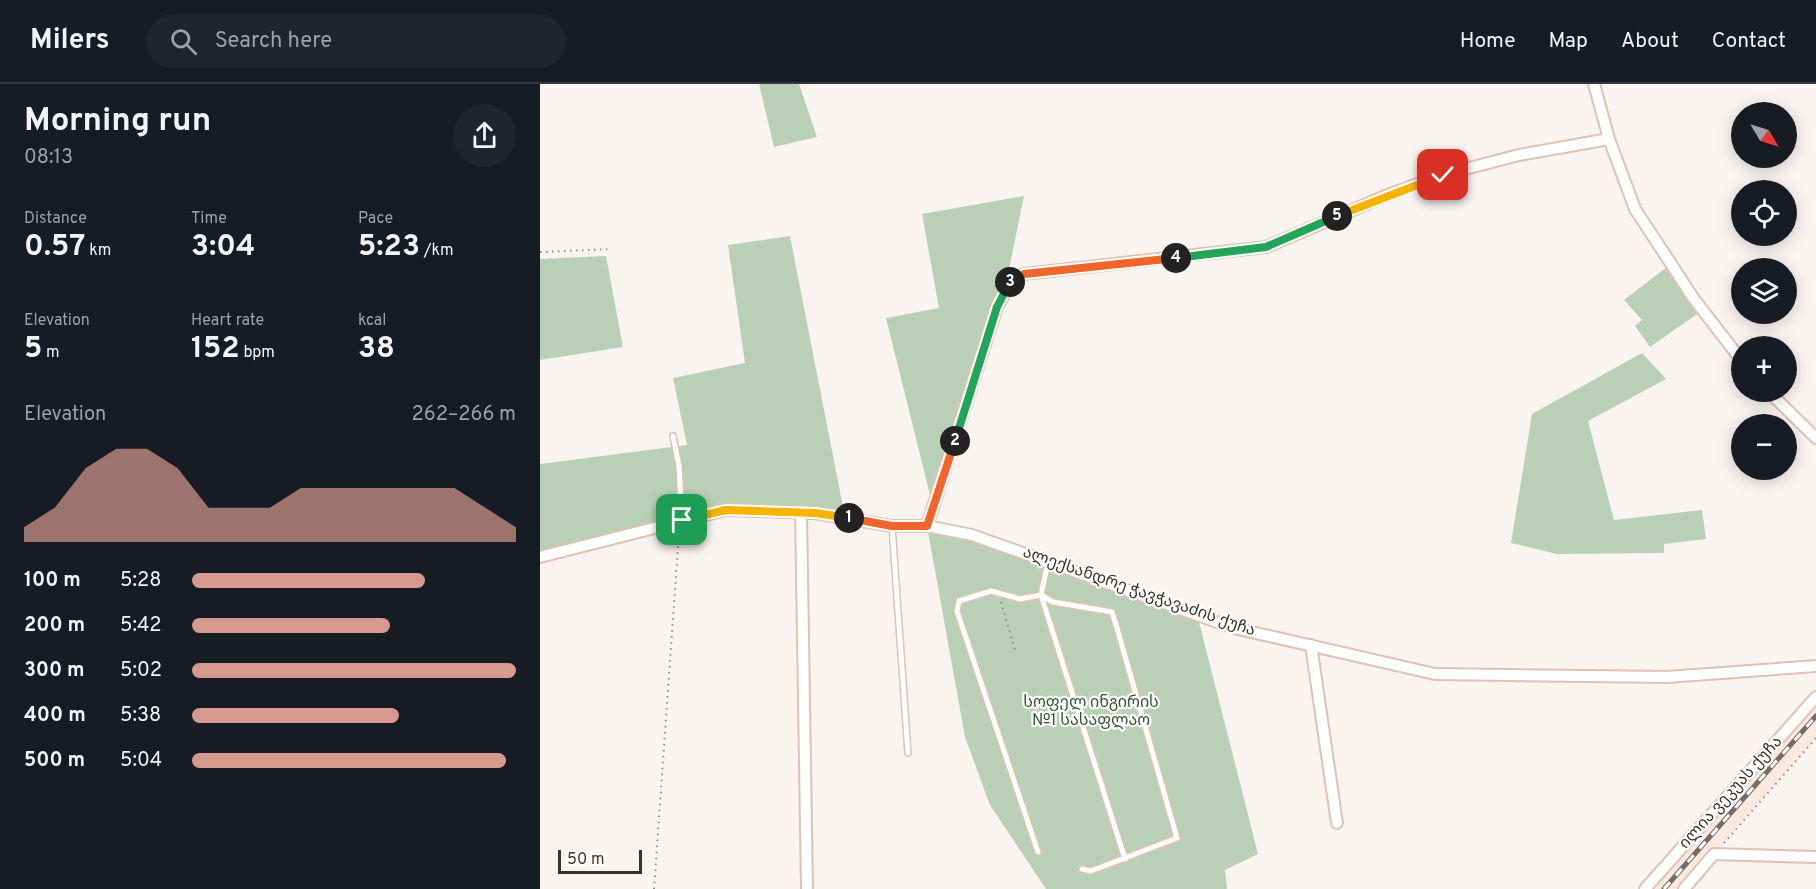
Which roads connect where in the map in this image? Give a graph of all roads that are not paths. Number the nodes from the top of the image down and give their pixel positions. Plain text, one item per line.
1 (1594, 84) edge
2 (1609, 140) junction
3 (1731, 347) edge
4 (1779, 402) edge
5 (673, 436) dead end
6 (1816, 438) edge
7 (801, 512) junction
8 (681, 521) junction
9 (892, 526) junction
10 (927, 526) junction
11 (540, 556) edge
12 (1048, 562) junction
13 (1041, 595) junction
14 (1311, 645) junction
15 (1816, 666) edge
16 (1816, 697) edge
17 (908, 753) dead end
18 (1337, 823) dead end
19 (1038, 852) dead end
20 (1816, 857) edge
21 (1125, 859) junction
22 (1082, 869) dead end
23 (807, 889) edge
24 (1645, 889) edge
25 (1684, 889) edge

1 - 2 street
2 - 3 street
2 - 10 street
4 - 6 street
5 - 8 lane
7 - 8 street, ალექსანდრე ჭავჭავაძის ქუჩა
7 - 9 street, ალექსანდრე ჭავჭავაძის ქუჩა
7 - 23 street
8 - 11 street, ალექსანდრე ჭავჭავაძის ქუჩა
9 - 10 street, ალექსანდრე ჭავჭავაძის ქუჩა
9 - 17 lane
10 - 12 street, ალექსანდრე ჭავჭავაძის ქუჩა
12 - 13 lane
12 - 14 street, ალექსანდრე ჭავჭავაძის ქუჩა
13 - 19 lane
13 - 21 lane
13 - 21 lane
14 - 15 street, ალექსანდრე ჭავჭავაძის ქუჩა
14 - 18 street
16 - 24 street, ილია ვეკუას ქუჩა
20 - 25 street
21 - 22 lane

